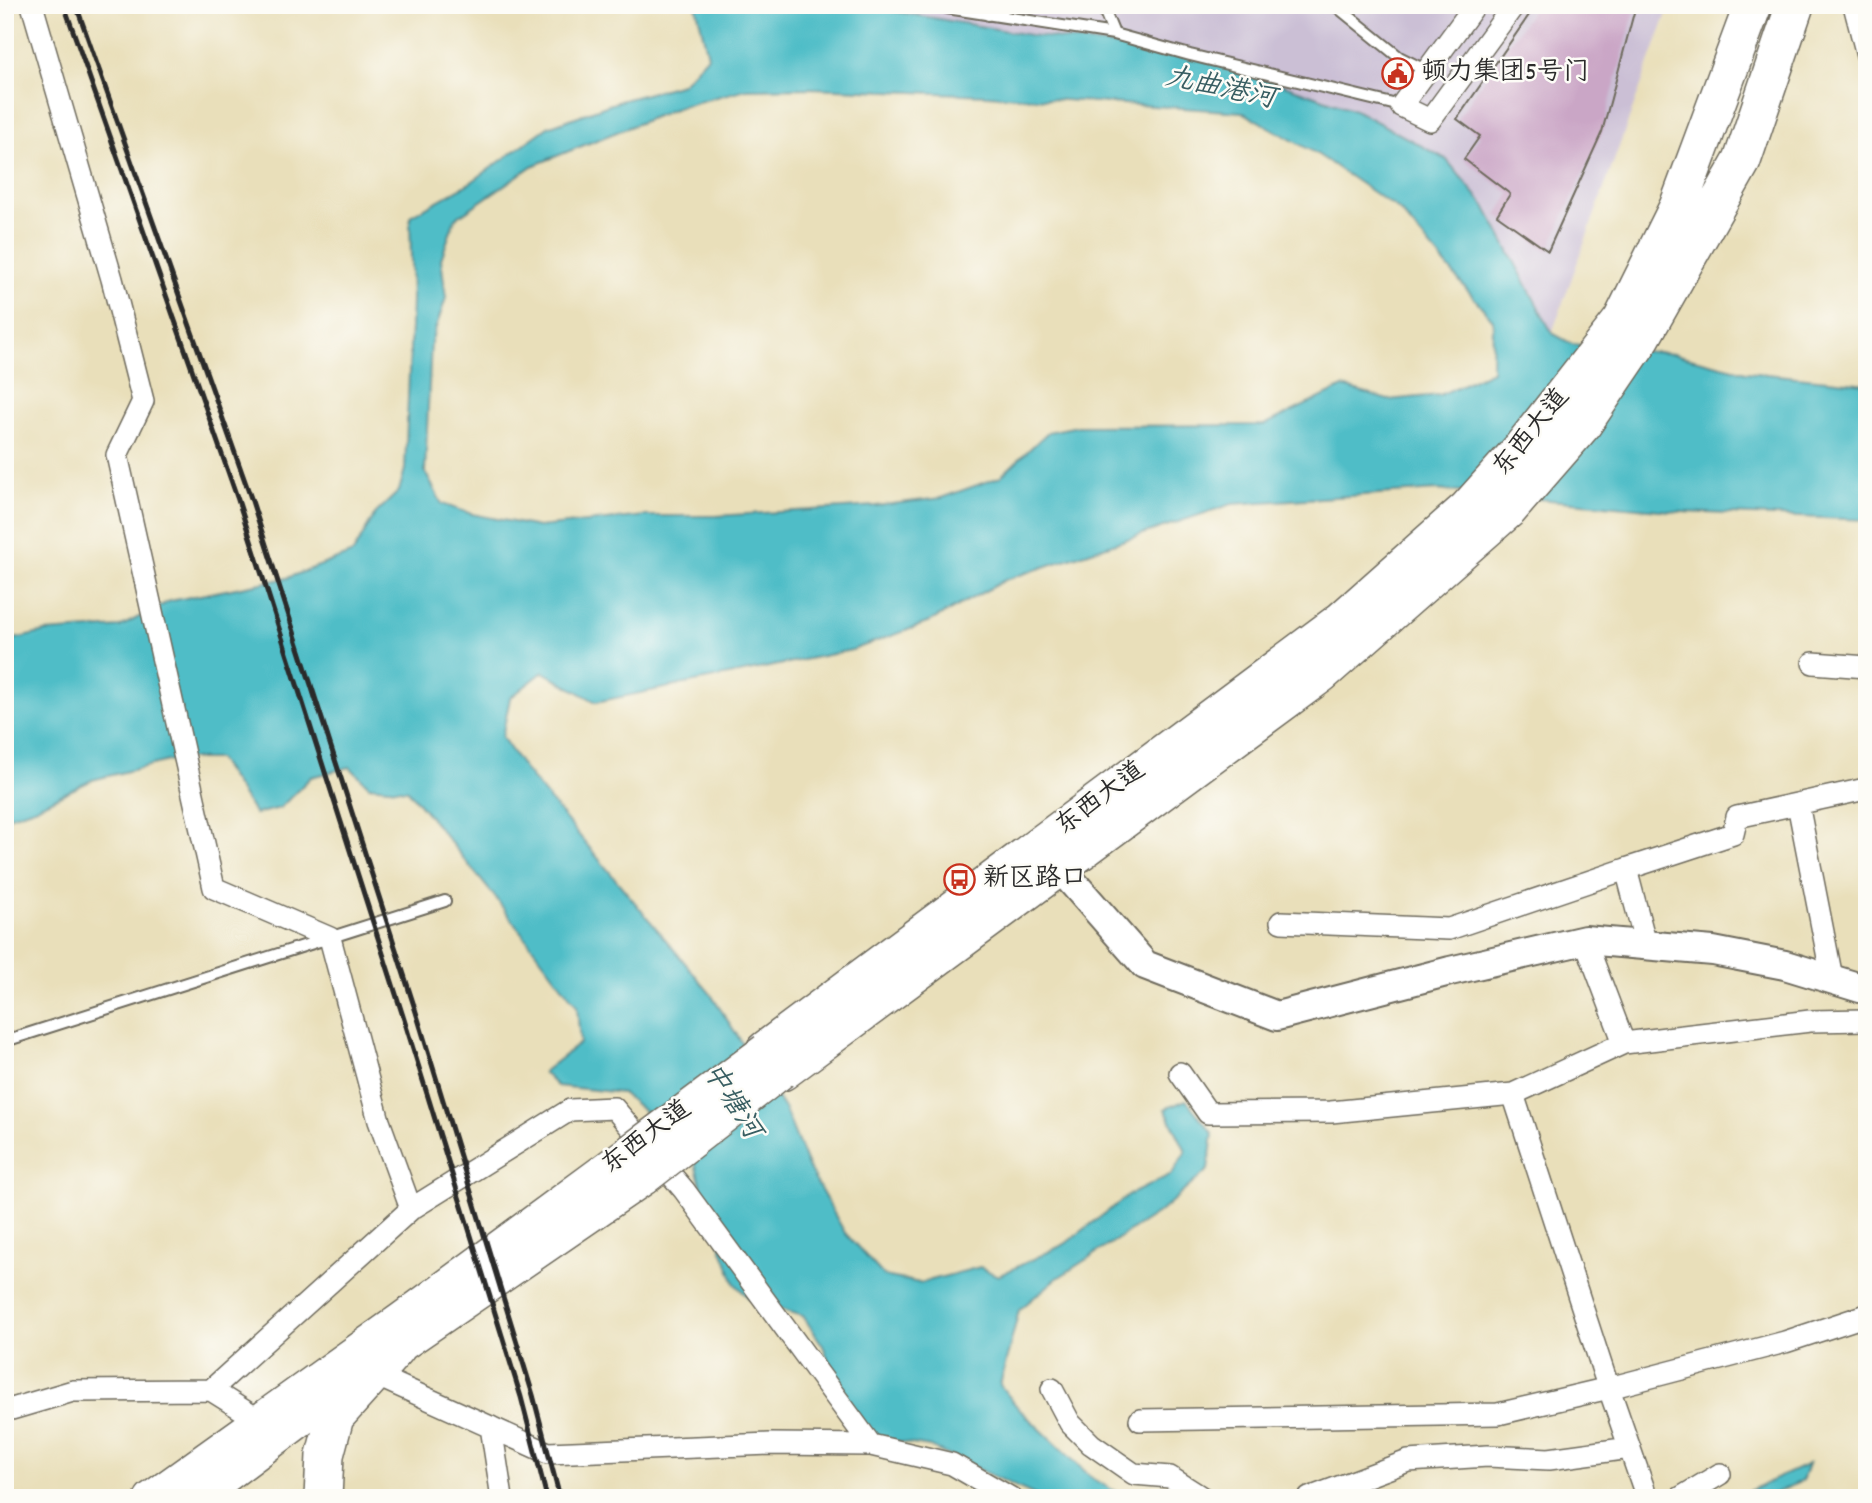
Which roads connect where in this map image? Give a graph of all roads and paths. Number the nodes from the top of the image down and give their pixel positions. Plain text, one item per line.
1 (32, 5) edge
2 (946, 5) edge
3 (1012, 5) edge
4 (1102, 5) edge
5 (1335, 5) edge
6 (1475, 5) edge
7 (1514, 5) edge
8 (1753, 5) edge
9 (1795, 5) edge
10 (1854, 5) edge
11 (985, 16) junction
12 (1114, 34) junction
13 (1865, 44) edge
14 (1427, 71) junction
15 (1401, 106) junction
16 (1632, 329) junction
17 (1813, 663) dead end
18 (1867, 667) edge
19 (1861, 790) dead end
20 (1798, 804) junction
21 (1049, 856) junction
22 (1626, 869) junction
23 (445, 901) dead end
24 (1281, 922) dead end
25 (330, 938) junction
26 (1585, 940) junction
27 (1646, 945) junction
28 (1832, 978) junction
29 (1867, 990) edge
30 (1867, 1020) edge
31 (5, 1041) edge
32 (1624, 1043) junction
33 (773, 1061) joint
34 (1180, 1073) dead end
35 (1513, 1094) junction
36 (636, 1165) junction
37 (411, 1209) junction
38 (1867, 1315) edge
39 (384, 1362) junction
40 (1609, 1388) junction
41 (1052, 1389) dead end
42 (211, 1390) junction
43 (5, 1411) edge
44 (259, 1420) junction
45 (1140, 1420) dead end
46 (491, 1427) junction
47 (872, 1445) junction
48 (1630, 1448) junction
49 (1720, 1474) dead end
50 (151, 1498) edge
51 (197, 1498) edge
52 (323, 1498) edge
53 (502, 1498) edge
54 (1011, 1498) edge
55 (1203, 1498) edge
56 (1309, 1498) edge
57 (1647, 1498) edge
58 (1680, 1498) edge

1 - 25 street
2 - 11 lane
3 - 11 lane
4 - 12 lane
5 - 14 lane
6 - 14 street
7 - 15 street
8 - 16 highway, 东西大道
9 - 16 highway, 东西大道
10 - 13 street
11 - 12 lane
12 - 15 lane
14 - 15 street
16 - 21 highway, 东西大道
16 - 21 highway, 东西大道
17 - 18 street
19 - 20 street
20 - 22 street
20 - 28 street
21 - 26 street
21 - 33 highway, 东西大道
22 - 24 street
22 - 27 street
23 - 25 lane
25 - 31 lane
25 - 37 street
26 - 27 street
26 - 32 street
27 - 28 street
28 - 29 street
30 - 32 street
32 - 35 street
33 - 36 main road, 东西大道, bridge
34 - 35 street
35 - 40 street
36 - 39 main road, 东西大道
36 - 44 main road, 东西大道
37 - 42 street
37 - 47 street
38 - 40 street
39 - 46 street
39 - 51 main road, 东西大道
39 - 52 highway
40 - 45 street
40 - 48 street
41 - 55 street
42 - 43 street
42 - 44 street
44 - 50 main road, 东西大道
46 - 47 street
46 - 53 street
47 - 54 street
48 - 56 street
48 - 57 street
49 - 58 street

